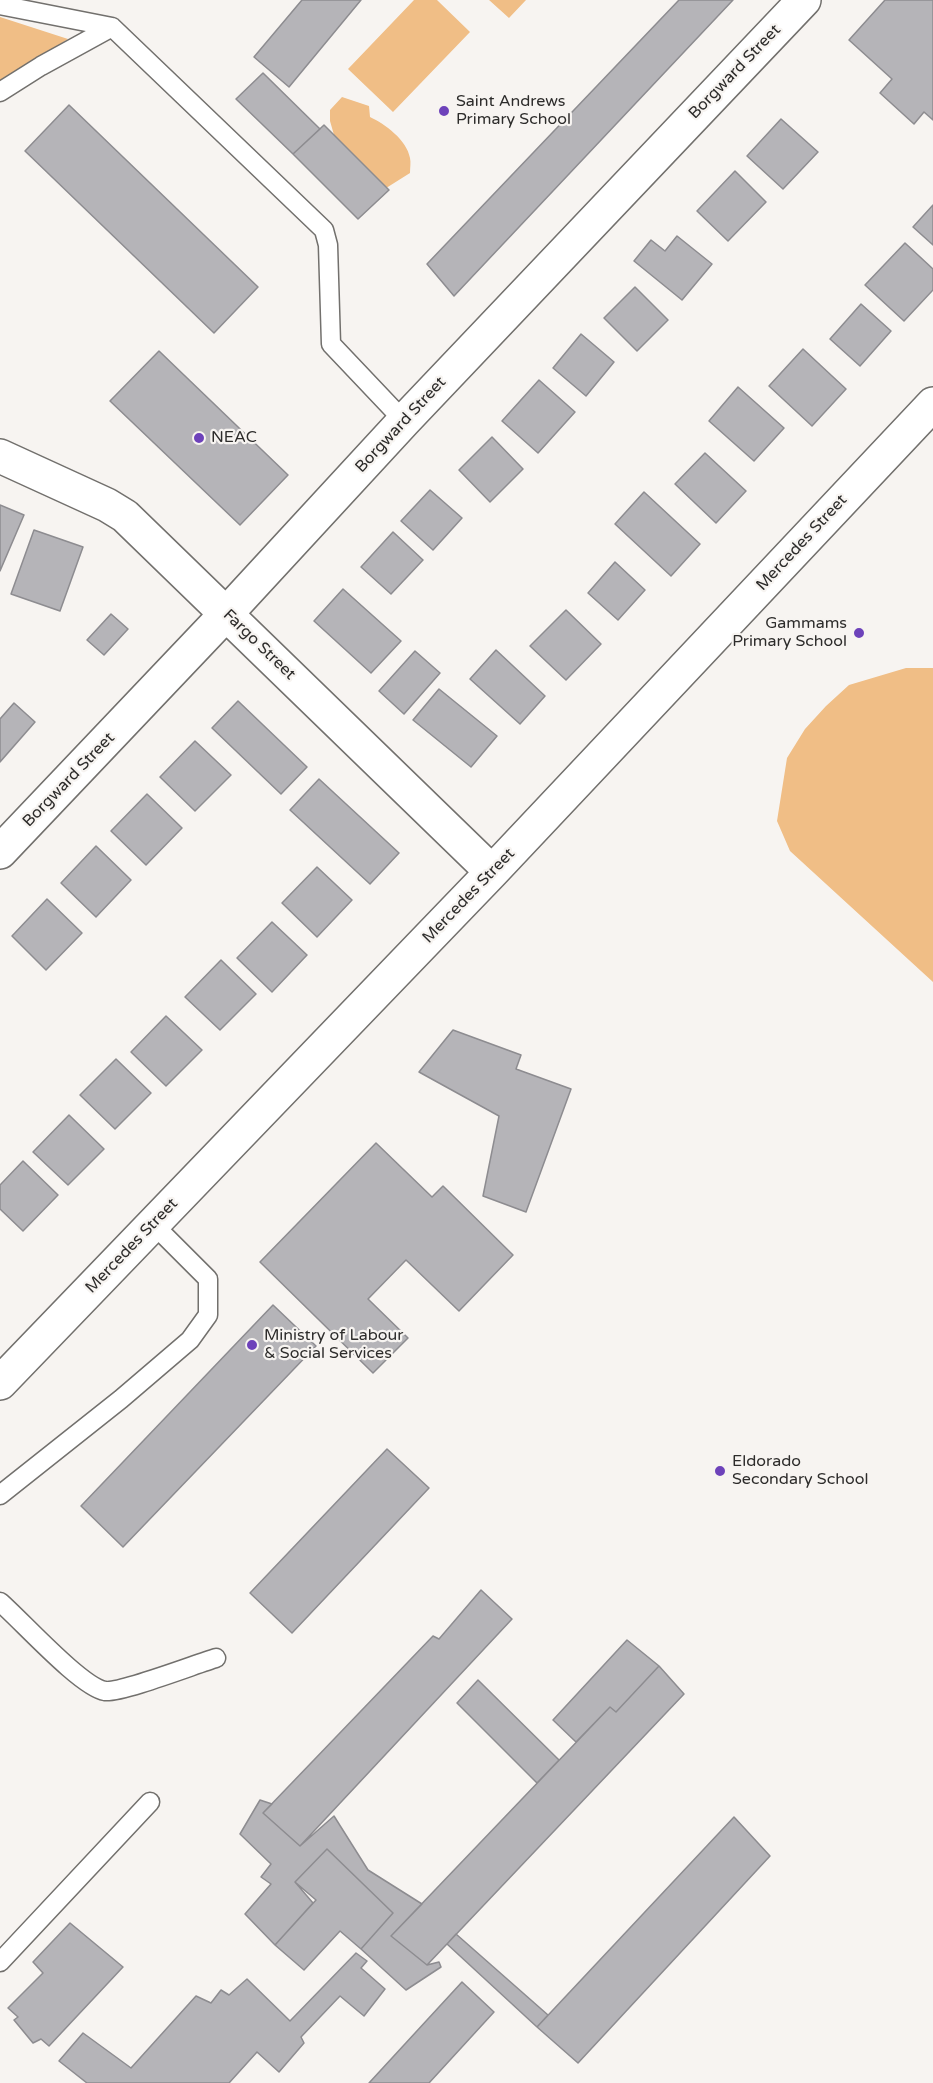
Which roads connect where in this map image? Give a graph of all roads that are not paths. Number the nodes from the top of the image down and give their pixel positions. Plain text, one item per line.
1 (804, 0) edge
2 (0, 5) edge
3 (112, 27) junction
4 (0, 92) edge
5 (933, 404) edge
6 (404, 421) junction
7 (0, 456) edge
8 (226, 614) junction
9 (0, 852) edge
10 (492, 872) junction
11 (153, 1224) junction
12 (0, 1383) edge
13 (0, 1495) edge
14 (0, 1602) edge
15 (216, 1658) dead end
16 (150, 1802) dead end
17 (0, 1962) edge

1 - 6 street, Borgward Street
2 - 3 lane
3 - 4 lane
3 - 6 lane
5 - 10 street, Mercedes Street
6 - 8 street, Borgward Street
7 - 8 street, Fargo Street
8 - 9 street, Borgward Street
8 - 10 street, Fargo Street
10 - 11 street, Mercedes Street
11 - 12 street, Mercedes Street
11 - 13 lane
14 - 15 lane
16 - 17 lane

